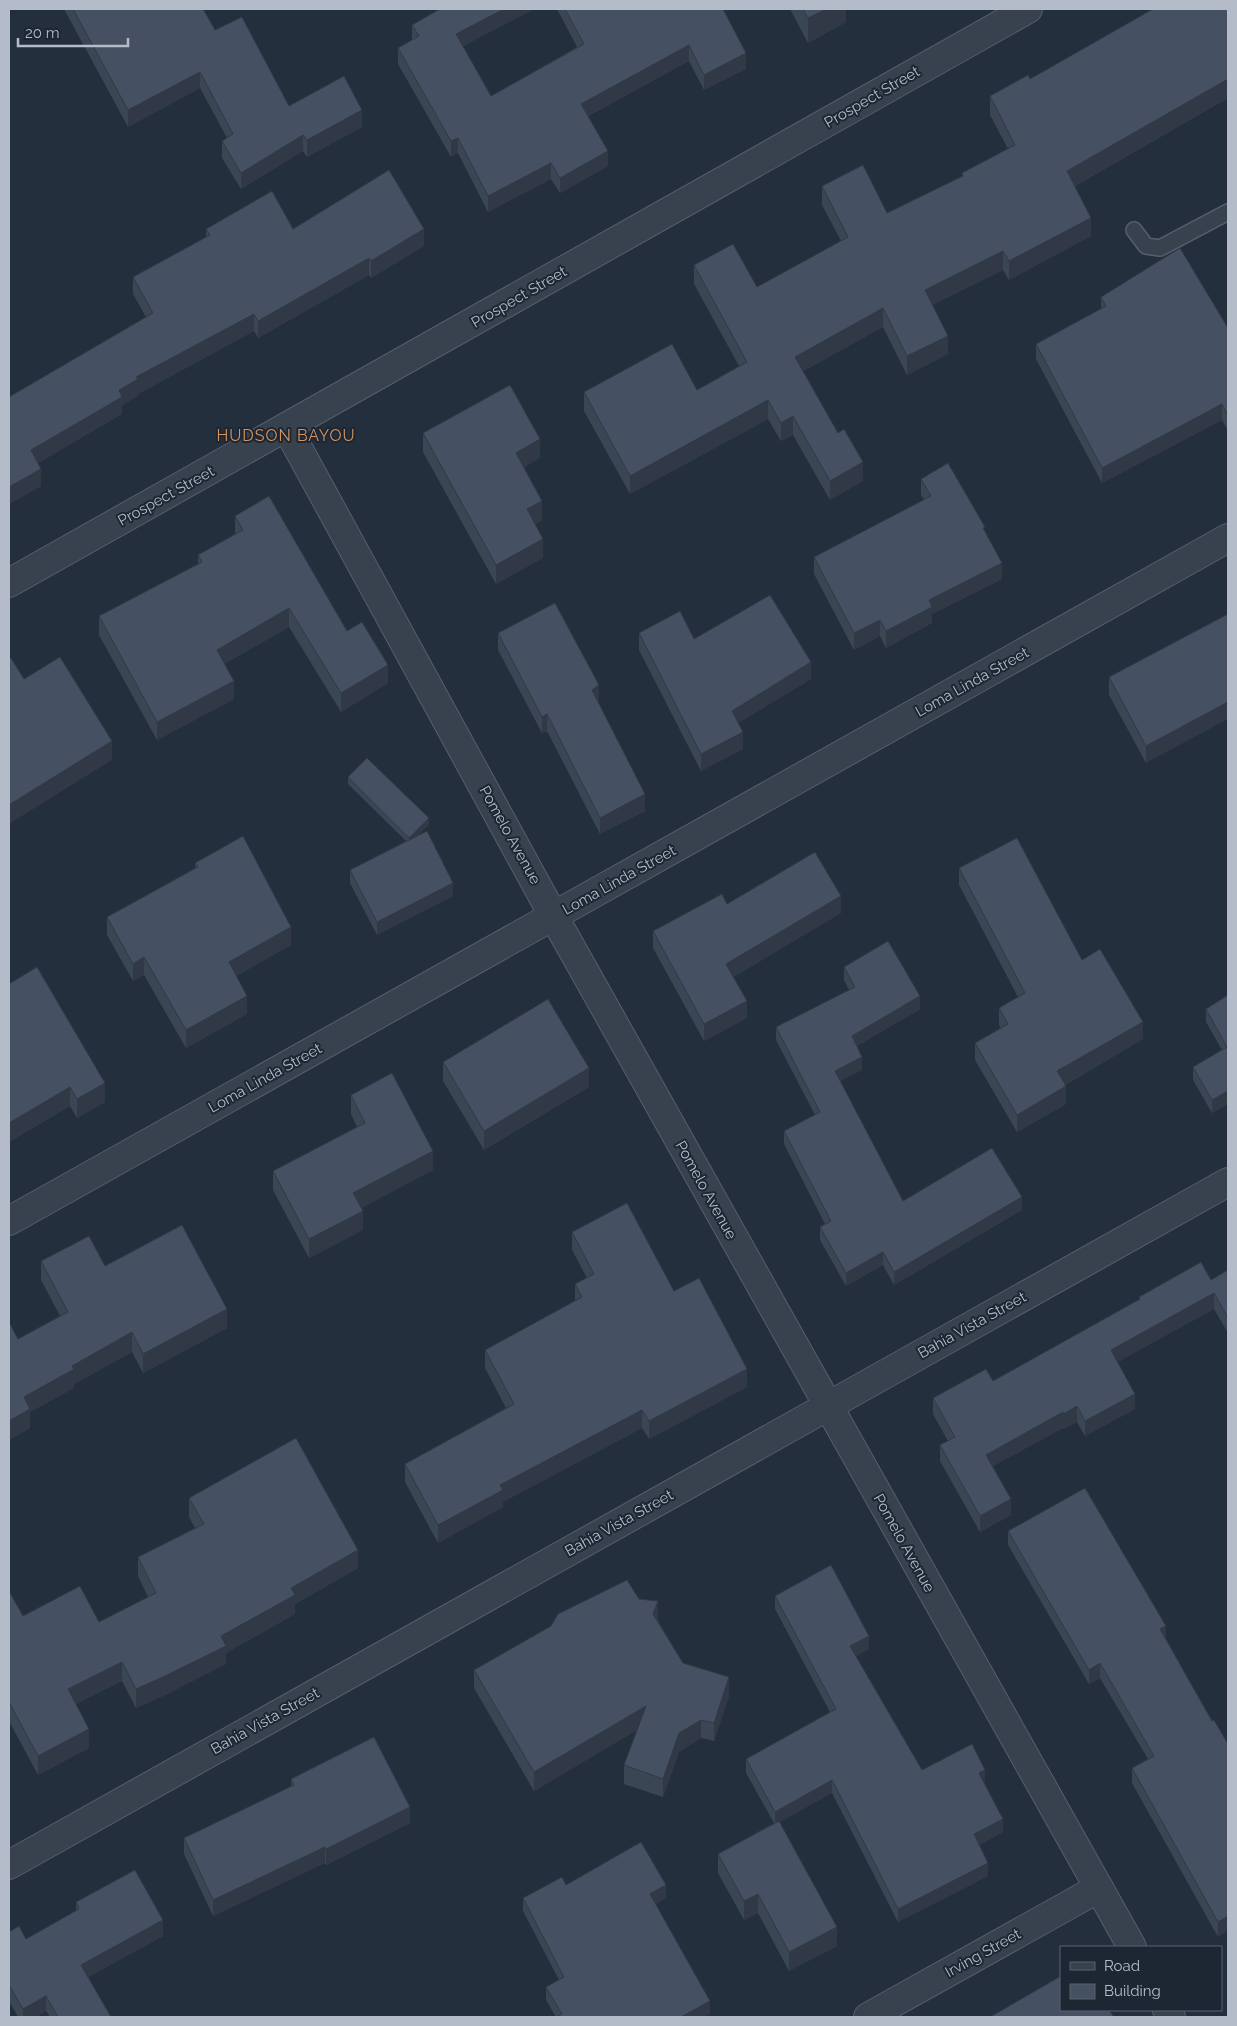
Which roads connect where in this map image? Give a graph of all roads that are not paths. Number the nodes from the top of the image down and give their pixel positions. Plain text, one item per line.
1 (1028, 9) edge
2 (1228, 212) edge
3 (1134, 230) dead end
4 (287, 428) junction
5 (1228, 538) edge
6 (9, 583) edge
7 (554, 916) junction
8 (1228, 1182) edge
9 (9, 1221) edge
10 (827, 1406) junction
11 (9, 1865) edge
12 (1099, 1888) junction
13 (1131, 1946) edge
14 (868, 2017) edge

1 - 4 street, Prospect Street
2 - 3 lane
4 - 6 street, Prospect Street
4 - 7 street, Pomelo Avenue
5 - 7 street, Loma Linda Street
7 - 9 street, Loma Linda Street
7 - 10 street, Pomelo Avenue
8 - 10 street, Bahia Vista Street
10 - 11 street, Bahia Vista Street
10 - 12 street, Pomelo Avenue
12 - 13 street, Pomelo Avenue
12 - 14 street, Irving Street

